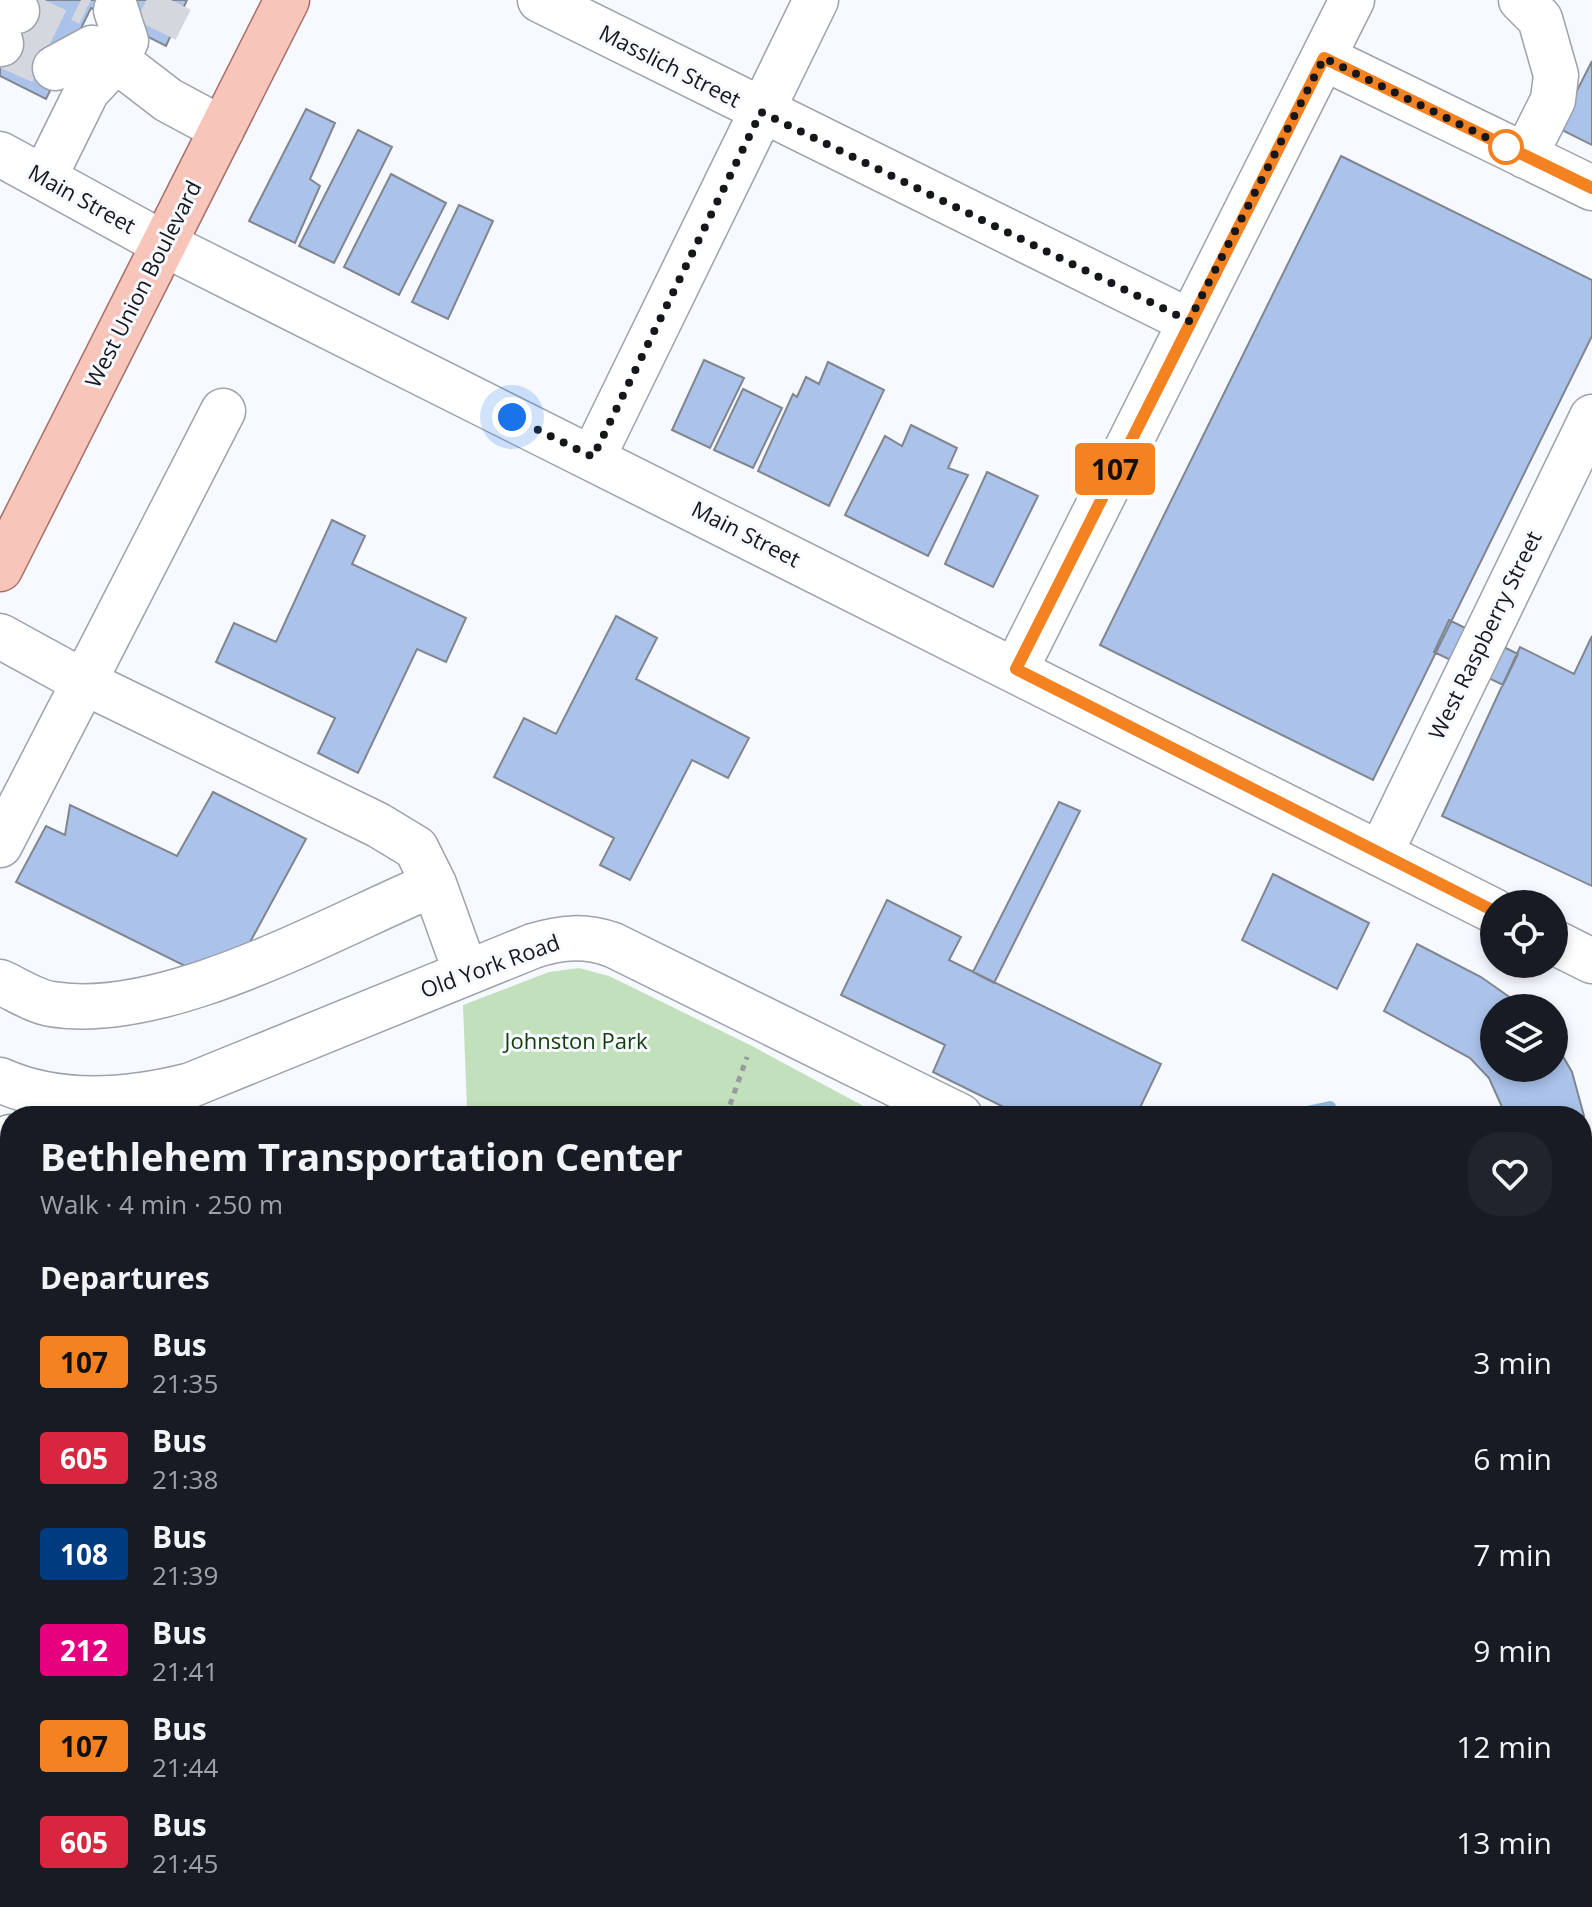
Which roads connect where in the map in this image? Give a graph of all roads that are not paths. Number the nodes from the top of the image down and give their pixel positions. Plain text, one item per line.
1 (287, 0) edge
2 (540, 0) edge
3 (816, 0) edge
4 (1521, 0) edge
5 (1345, 2) edge
6 (1324, 58) junction
7 (761, 112) junction
8 (222, 129) junction
9 (0, 154) edge
10 (1525, 156) junction
11 (44, 178) junction
12 (1592, 188) edge
13 (164, 244) junction
14 (1189, 321) junction
15 (223, 411) dead end
16 (1592, 417) edge
17 (593, 457) junction
18 (0, 569) edge
19 (0, 636) edge
20 (1016, 669) junction
21 (84, 682) junction
22 (0, 845) edge
23 (1380, 854) junction
24 (434, 884) junction
25 (1480, 904) edge
26 (1568, 949) edge
27 (1592, 961) edge
28 (466, 973) junction
29 (0, 982) edge
30 (18, 1095) edge
31 (939, 1106) edge

1 - 8 main road, West Union Boulevard
2 - 7 street, Masslich Street
3 - 7 street
4 - 10 street
5 - 6 street
6 - 10 street
6 - 14 street
7 - 14 street, Masslich Street
7 - 17 street
8 - 11 street
8 - 13 main road, West Union Boulevard
9 - 11 street, Main Street
10 - 12 street
11 - 13 street, Main Street
13 - 17 street, Main Street
13 - 18 main road, West Union Boulevard
14 - 20 street
15 - 21 street
16 - 23 street, West Raspberry Street
17 - 20 street, Main Street
19 - 21 street
20 - 23 street, Main Street
21 - 22 street
21 - 24 street
23 - 25 street, Main Street
24 - 28 street
24 - 29 street
26 - 27 street
28 - 30 street, Old York Road
28 - 31 street, Old York Road

